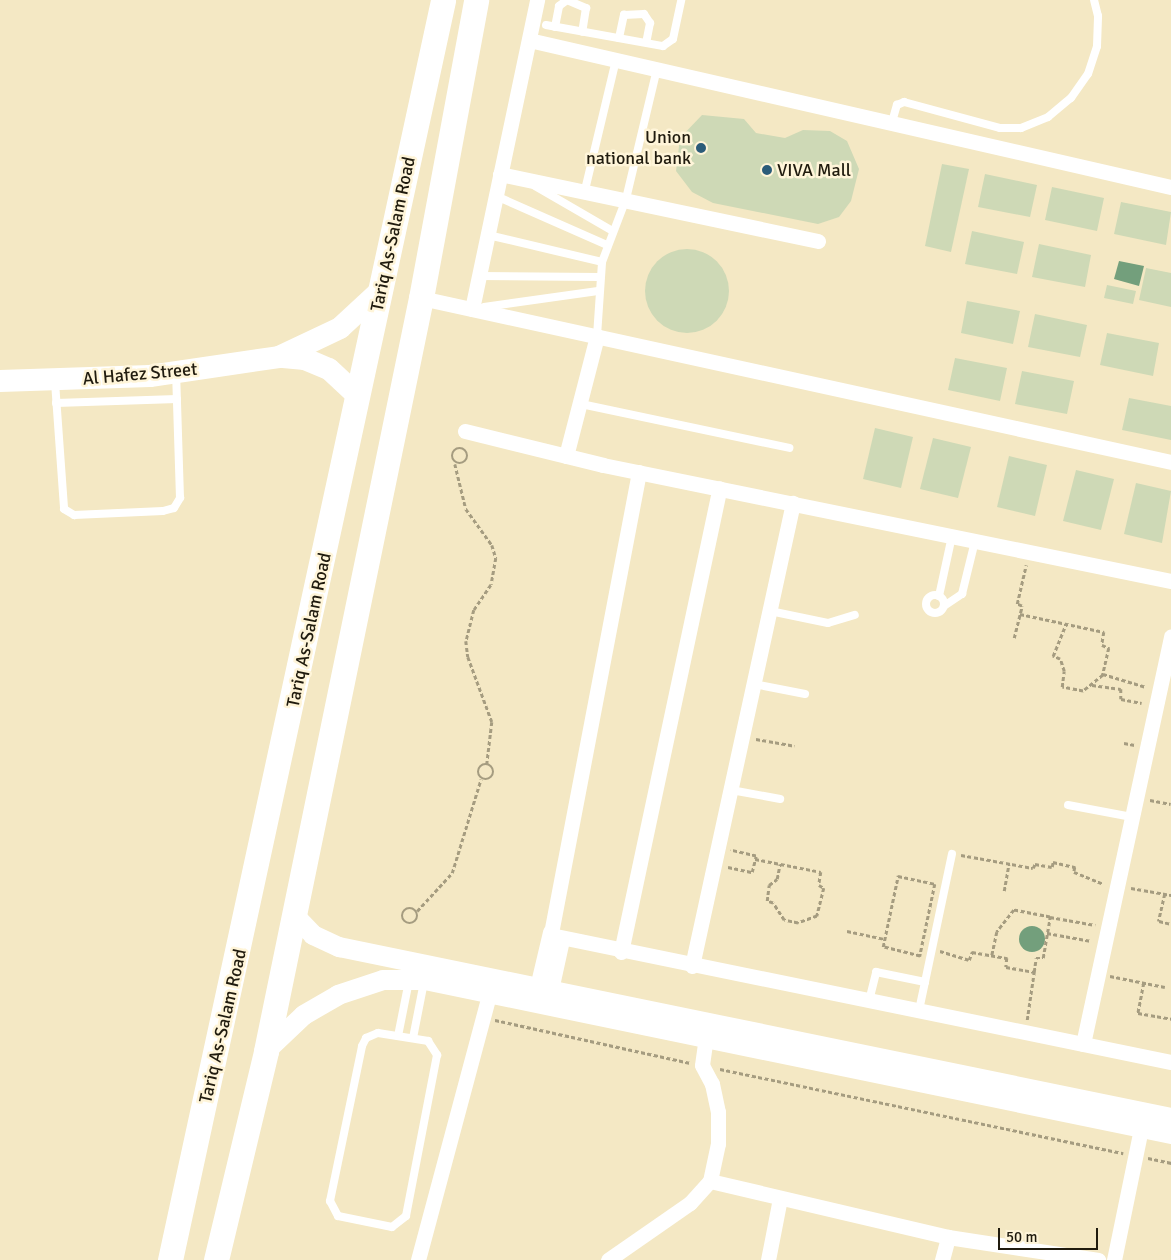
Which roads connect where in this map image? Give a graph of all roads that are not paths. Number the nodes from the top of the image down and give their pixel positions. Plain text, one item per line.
1 (443, 0) edge
2 (476, 0) edge
3 (537, 0) edge
4 (681, 0) edge
5 (1094, 0) edge
6 (546, 25) dead end
7 (555, 27) junction
8 (582, 32) junction
9 (618, 38) junction
10 (529, 40) junction
11 (646, 44) junction
12 (616, 60) junction
13 (657, 69) junction
14 (892, 122) junction
15 (500, 174) junction
16 (522, 178) junction
17 (1171, 187) edge
18 (585, 190) junction
19 (496, 196) junction
20 (626, 199) junction
21 (612, 230) junction
22 (488, 235) junction
23 (818, 241) dead end
24 (607, 244) junction
25 (602, 262) junction
26 (479, 276) junction
27 (600, 277) junction
28 (380, 290) junction
29 (598, 291) junction
30 (421, 298) junction
31 (472, 309) junction
32 (597, 336) junction
33 (279, 357) junction
34 (176, 373) junction
35 (55, 380) junction
36 (0, 381) edge
37 (358, 396) junction
38 (177, 399) junction
39 (56, 403) junction
40 (581, 404) junction
41 (465, 432) dead end
42 (789, 448) dead end
43 (566, 456) junction
44 (1171, 462) edge
45 (639, 472) junction
46 (720, 488) junction
47 (793, 503) junction
48 (952, 536) junction
49 (975, 540) junction
50 (1171, 581) edge
51 (938, 596) junction
52 (944, 606) junction
53 (770, 611) junction
54 (855, 615) dead end
55 (1171, 636) edge
56 (754, 684) junction
57 (805, 694) dead end
58 (731, 790) junction
59 (780, 799) dead end
60 (1068, 805) dead end
61 (1132, 817) junction
62 (952, 854) road end
63 (294, 915) junction
64 (556, 936) junction
65 (621, 952) junction
66 (369, 953) junction
67 (692, 966) junction
68 (417, 979) junction
69 (924, 982) junction
70 (365, 984) junction
71 (492, 985) junction
72 (544, 988) junction
73 (869, 1002) junction
74 (919, 1011) junction
75 (398, 1036) junction
76 (413, 1038) junction
77 (706, 1038) junction
78 (1083, 1044) junction
79 (266, 1051) junction
80 (1171, 1062) edge
81 (1171, 1118) edge
82 (1141, 1128) junction
83 (1171, 1134) edge
84 (710, 1181) junction
85 (780, 1198) junction
86 (948, 1237) junction
87 (1044, 1255) edge
88 (170, 1260) edge
89 (216, 1260) edge
90 (418, 1260) edge
91 (608, 1260) edge
92 (768, 1260) edge
93 (942, 1260) edge
94 (1098, 1260) edge
95 (1114, 1260) edge

1 - 28 main road, Tariq As-Salam Road
2 - 30 main road, Tariq As-Salam Road
3 - 10 street
4 - 11 lane
5 - 14 lane
6 - 7 lane
7 - 8 lane
7 - 8 lane
8 - 9 lane
9 - 11 lane
9 - 11 lane
10 - 12 street
10 - 15 street
12 - 13 street
12 - 18 lane
13 - 14 street
13 - 20 lane
14 - 17 street
15 - 16 street
15 - 19 street
16 - 18 street
16 - 21 lane
18 - 20 street
19 - 22 street
19 - 24 lane
20 - 21 lane
20 - 23 street
21 - 24 lane
22 - 25 lane
22 - 26 street
24 - 25 lane
25 - 27 lane
26 - 27 lane
26 - 31 street
27 - 29 lane
28 - 33 main road, Al Hafez Street
28 - 37 main road, Tariq As-Salam Road
29 - 31 lane
29 - 32 lane
30 - 31 street
30 - 63 main road, Tariq As-Salam Road
31 - 32 street
32 - 40 street
32 - 44 street
33 - 34 main road, Al Hafez Street
33 - 37 main road, Al Hafez Street
34 - 35 main road, Al Hafez Street
34 - 38 lane
35 - 36 main road, Al Hafez Street
35 - 39 lane
37 - 88 main road, Tariq As-Salam Road
38 - 39 lane
38 - 39 lane
40 - 42 lane
40 - 43 street
41 - 43 street
43 - 45 street
45 - 46 street
45 - 64 street
46 - 47 street
46 - 65 street
47 - 48 street
47 - 53 street
48 - 49 street
48 - 51 lane
49 - 50 street
49 - 52 lane
51 - 52 lane
51 - 52 lane
53 - 54 lane
53 - 56 street
55 - 61 street
56 - 57 lane
56 - 58 street
58 - 59 lane
58 - 67 street
60 - 61 lane
61 - 78 street
62 - 69 lane
63 - 66 street
63 - 79 main road, Tariq As-Salam Road
64 - 65 street
64 - 72 street
65 - 67 street
66 - 70 street
66 - 71 street
67 - 73 street
68 - 70 street
68 - 71 street
68 - 75 lane
68 - 76 lane
69 - 73 lane
69 - 74 lane
70 - 79 street
71 - 72 street
71 - 77 street
71 - 90 street
72 - 81 street
73 - 74 street
74 - 78 street
75 - 76 lane
75 - 76 lane
77 - 82 street
77 - 84 street
78 - 80 street
79 - 89 main road, Tariq As-Salam Road
82 - 83 street
82 - 95 street
84 - 85 street
84 - 91 street
85 - 86 street
85 - 92 street
86 - 87 street
86 - 93 street
87 - 94 street

